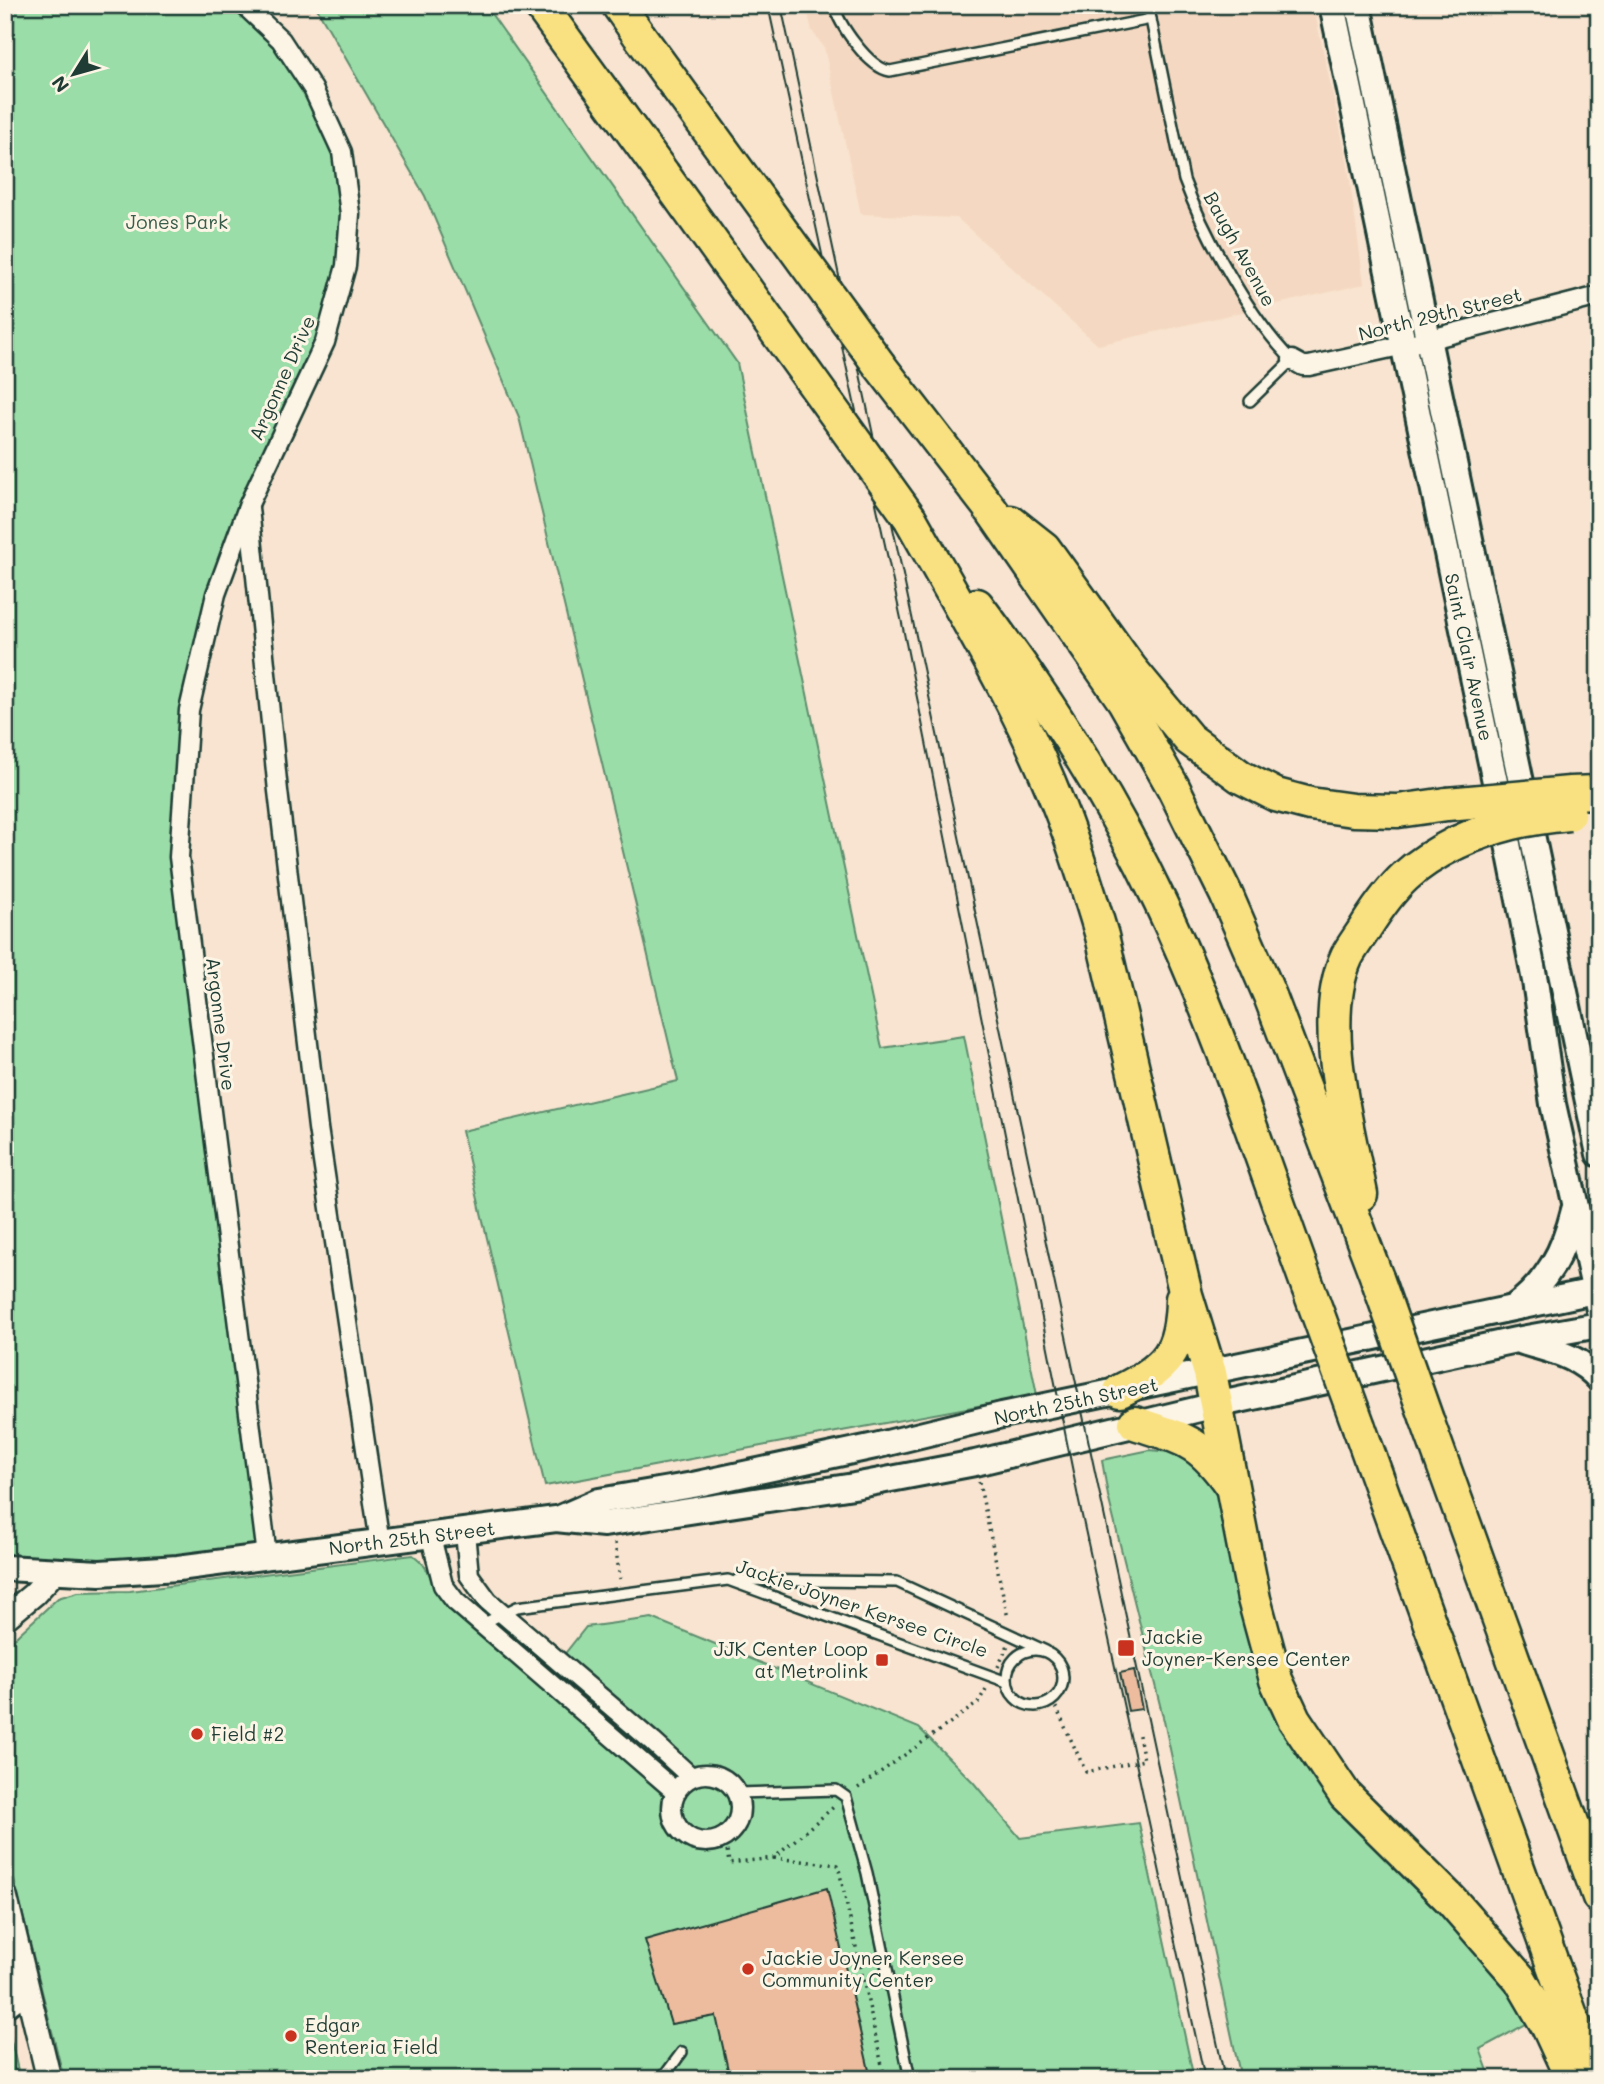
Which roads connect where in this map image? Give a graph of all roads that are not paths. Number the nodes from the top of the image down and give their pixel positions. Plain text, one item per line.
1 (244, 5) edge
2 (540, 5) edge
3 (618, 5) edge
4 (834, 5) edge
5 (1148, 5) edge
6 (1332, 5) edge
7 (1357, 5) edge
8 (1151, 19) junction
9 (1599, 296) edge
10 (1416, 342) junction
11 (1292, 360) junction
12 (1250, 401) dead end
13 (249, 504) junction
14 (992, 512) junction
15 (910, 518) junction
16 (1585, 803) edge
17 (1597, 1138) edge
18 (1575, 1206) junction
19 (1377, 1278) junction
20 (1183, 1280) junction
21 (1597, 1297) edge
22 (1510, 1309) junction
23 (1599, 1325) edge
24 (1516, 1340) junction
25 (1210, 1373) junction
26 (1599, 1379) edge
27 (1120, 1391) junction
28 (1216, 1405) junction
29 (1135, 1423) junction
30 (1232, 1488) junction
31 (556, 1519) junction
32 (465, 1532) junction
33 (431, 1537) junction
34 (380, 1543) junction
35 (267, 1556) junction
36 (5, 1568) edge
37 (55, 1572) junction
38 (728, 1580) junction
39 (503, 1613) junction
40 (5, 1618) edge
41 (482, 1624) junction
42 (1046, 1651) junction
43 (1007, 1682) junction
44 (690, 1776) junction
45 (676, 1792) junction
46 (737, 1793) junction
47 (5, 1896) edge
48 (1599, 1897) edge
49 (29, 1991) junction
50 (5, 2009) edge
51 (682, 2052) dead end
52 (49, 2079) edge
53 (662, 2079) edge
54 (910, 2079) edge
55 (1572, 2079) edge
56 (1594, 2079) edge

1 - 13 street, Argonne Drive
2 - 15 highway, bridge
3 - 14 highway, bridge
4 - 8 lane
5 - 8 lane, Baugh Avenue
6 - 10 main road, Saint Clair Avenue
7 - 10 main road, Saint Clair Avenue
8 - 11 lane, Baugh Avenue
9 - 10 street, North 29th Street
10 - 11 street, North 29th Street
10 - 17 main road, Saint Clair Avenue
10 - 18 main road, Saint Clair Avenue
11 - 12 lane
13 - 34 street
13 - 35 street, Argonne Drive
14 - 16 highway, bridge
14 - 19 highway
15 - 20 highway
15 - 56 highway, bridge
16 - 19 highway, bridge
18 - 21 main road, Saint Clair Avenue
18 - 22 main road
19 - 48 highway, bridge
20 - 25 highway
20 - 27 highway
21 - 22 main road, North 25th Street
22 - 25 main road, North 25th Street
23 - 24 main road, North 25th Street
24 - 26 main road
24 - 28 main road, North 25th Street
25 - 27 main road, North 25th Street
25 - 28 highway
27 - 31 main road, North 25th Street
28 - 29 main road, North 25th Street
28 - 30 highway
29 - 30 highway
29 - 31 main road, North 25th Street
30 - 55 highway
31 - 32 main road, North 25th Street
32 - 33 main road, North 25th Street
32 - 39 street
33 - 34 main road, North 25th Street
33 - 41 street
34 - 35 main road, North 25th Street
35 - 37 main road, North 25th Street
36 - 37 main road, North 25th Street
37 - 40 street
38 - 39 lane, Jackie Joyner Kersee Circle
38 - 42 lane
38 - 43 lane, Jackie Joyner Kersee Circle
39 - 41 lane, Jackie Joyner Kersee Circle
39 - 44 street
41 - 45 street
42 - 43 lane, Jackie Joyner Kersee Circle
42 - 43 lane
44 - 45 street
44 - 46 street
45 - 46 street
46 - 54 lane
47 - 49 street
49 - 50 street
49 - 52 street
51 - 53 lane

